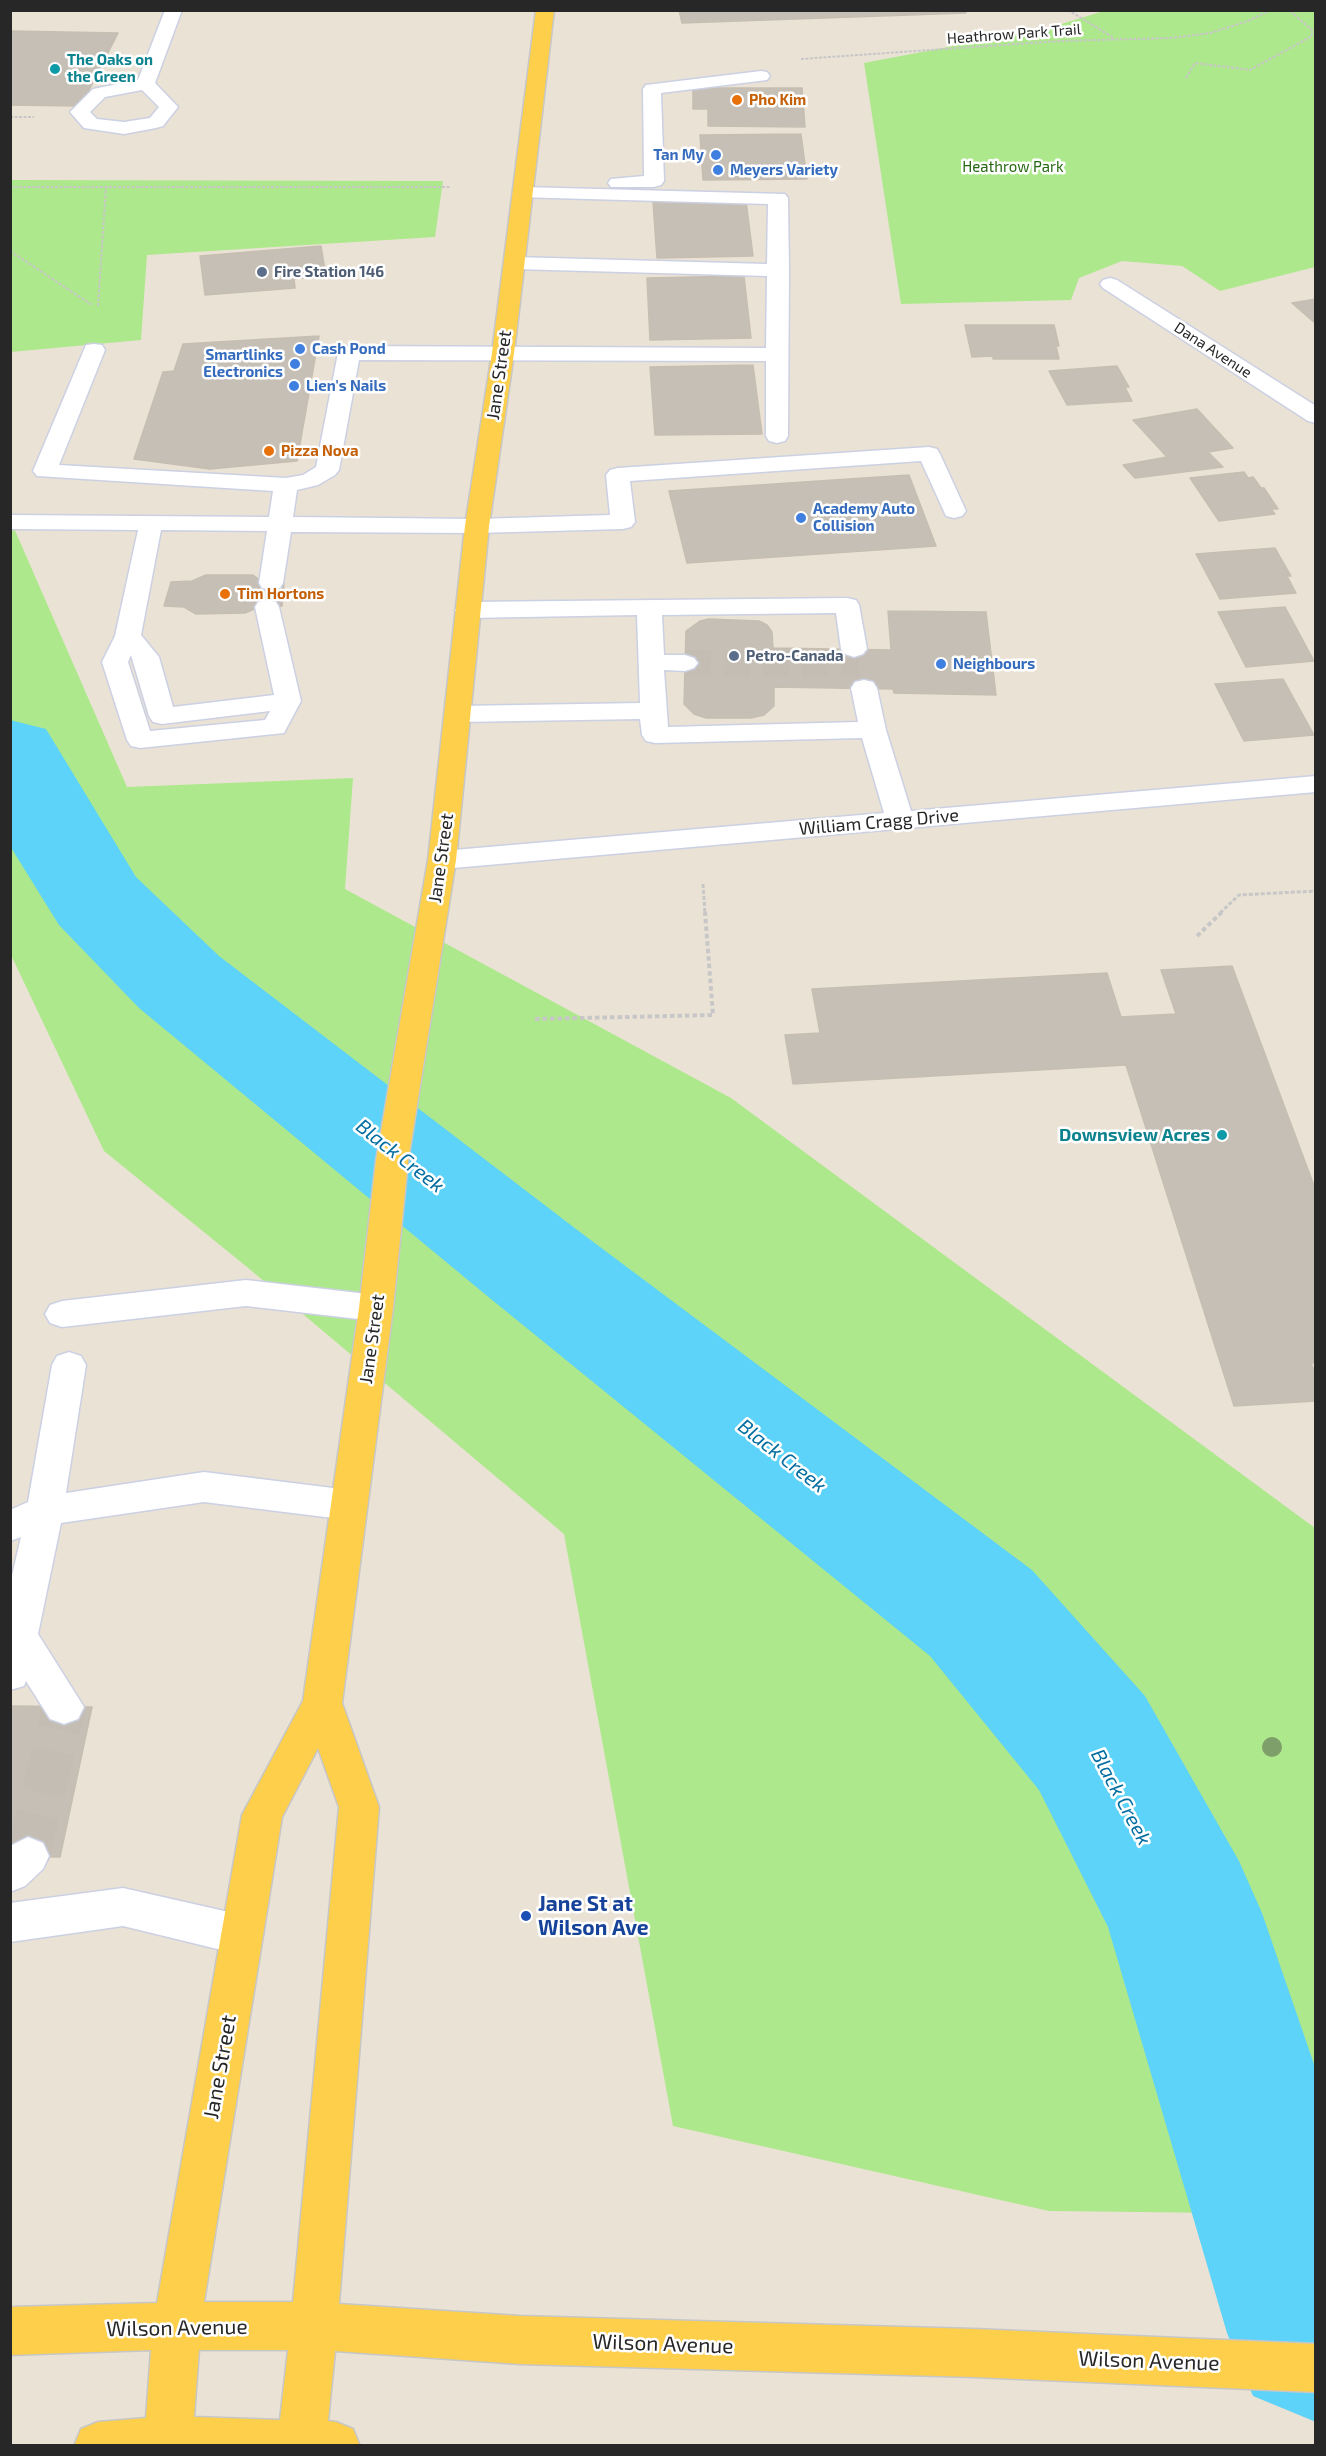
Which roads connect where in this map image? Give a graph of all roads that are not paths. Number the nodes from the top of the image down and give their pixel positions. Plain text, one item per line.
1 (174, 10) edge
2 (546, 10) edge
3 (761, 76) road end
4 (146, 84) dead end
5 (523, 191) junction
6 (514, 263) junction
7 (778, 270) junction
8 (1110, 284) dead end
9 (94, 350) dead end
10 (503, 353) junction
11 (777, 356) junction
12 (1316, 416) edge
13 (777, 436) dead end
14 (286, 485) junction
15 (954, 511) dead end
16 (10, 522) edge
17 (623, 522) junction
18 (151, 523) junction
19 (278, 524) junction
20 (477, 526) junction
21 (625, 546) dead end
22 (649, 608) junction
23 (468, 610) junction
24 (854, 650) dead end
25 (651, 662) junction
26 (686, 663) tunnel mouth
27 (864, 688) dead end
28 (653, 711) junction
29 (459, 714) junction
30 (873, 730) junction
31 (1316, 784) edge
32 (900, 819) junction
33 (442, 860) junction
34 (376, 1308) junction
35 (62, 1314) dead end
36 (69, 1365) dead end
37 (349, 1505) junction
38 (45, 1511) junction
39 (10, 1526) edge
40 (15, 1641) edge
41 (10, 1674) edge
42 (322, 1703) junction
43 (64, 1707) dead end
44 (10, 1923) edge
45 (242, 1935) junction
46 (177, 2326) junction
47 (314, 2326) junction
48 (10, 2331) edge
49 (1316, 2368) edge
50 (168, 2443) edge
51 (98, 2445) edge
52 (313, 2445) edge

1 - 4 street
2 - 5 main road, Jane Street
3 - 5 street
5 - 6 main road, Jane Street
5 - 7 street
6 - 7 street
6 - 10 main road, Jane Street
7 - 11 street
8 - 12 street, Dana Avenue
9 - 14 street
10 - 11 street
10 - 14 street
10 - 20 main road, Jane Street
11 - 13 street
14 - 19 street
15 - 17 street
16 - 18 street
17 - 20 street
17 - 21 street
18 - 19 street
18 - 19 street
19 - 20 street
20 - 23 main road, Jane Street
22 - 23 street
22 - 24 street
22 - 25 street
23 - 29 main road, Jane Street
25 - 26 street
25 - 28 street
27 - 30 street
28 - 29 street
28 - 30 street
29 - 33 main road, Jane Street
30 - 32 street
31 - 32 street, William Cragg Drive
32 - 33 street, William Cragg Drive
33 - 34 main road, Jane Street
34 - 35 street
34 - 37 main road, Jane Street
36 - 38 street
37 - 38 street
37 - 42 main road, Jane Street
38 - 39 street
38 - 40 street
40 - 41 street
40 - 43 street
42 - 45 main road, Jane Street
42 - 47 main road, Jane Street
44 - 45 street
45 - 46 main road, Jane Street
46 - 47 main road, Wilson Avenue
46 - 48 main road, Wilson Avenue
46 - 50 main road, Jane Street
47 - 49 main road, Wilson Avenue
47 - 52 main road, Jane Street
50 - 51 main road
50 - 52 main road

